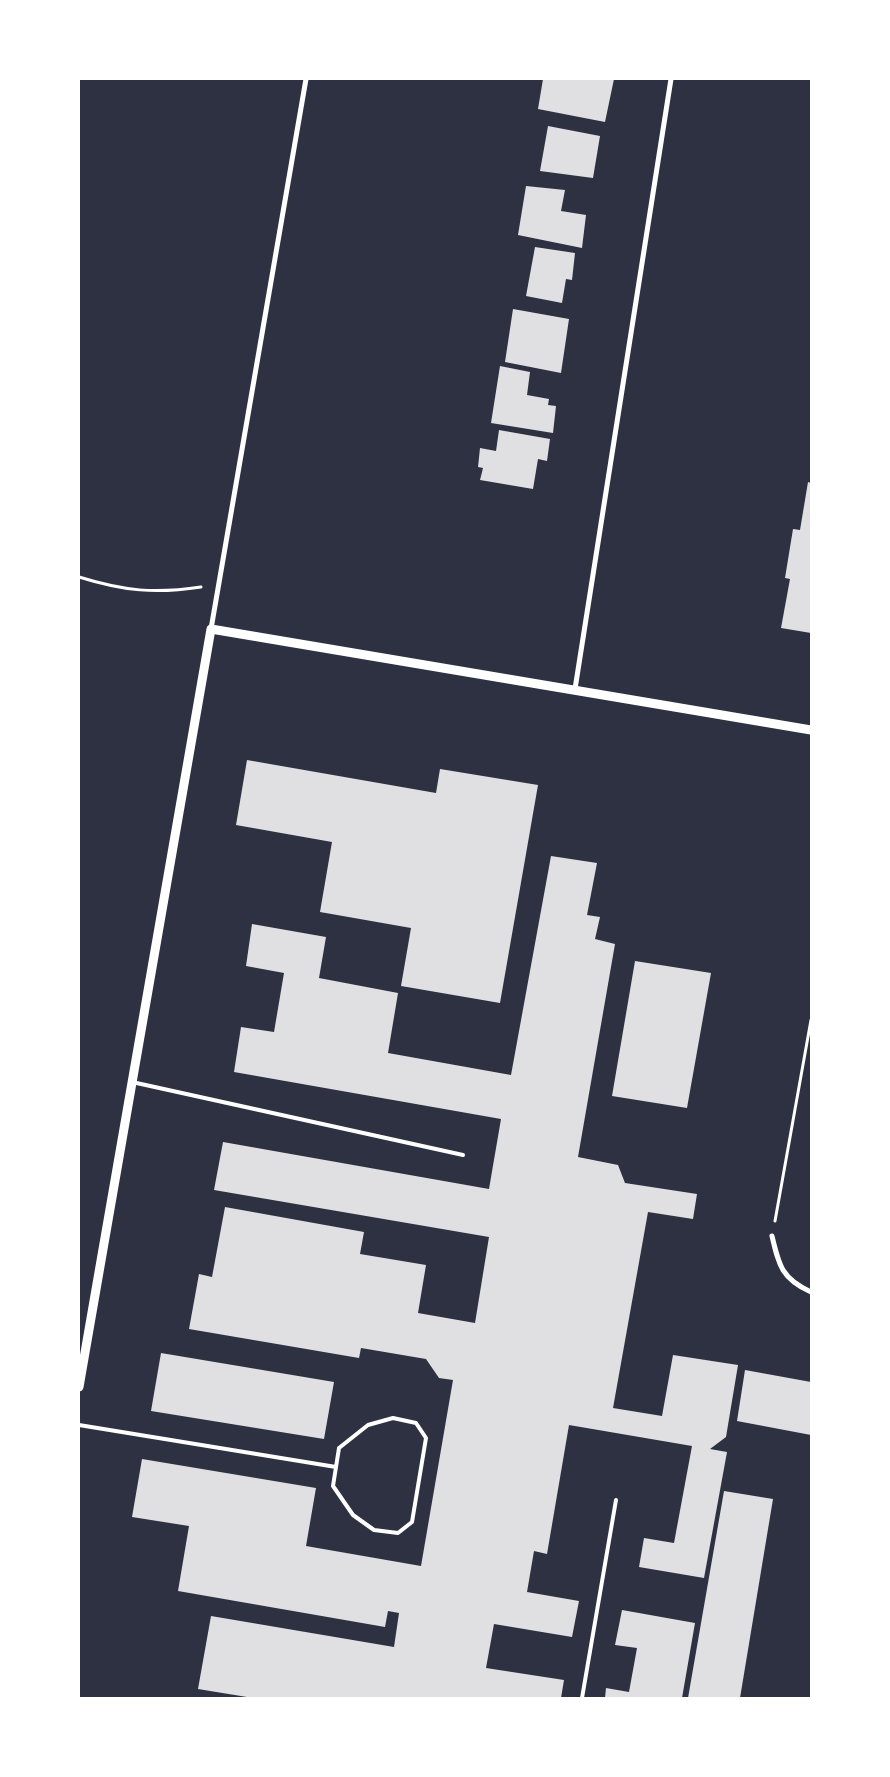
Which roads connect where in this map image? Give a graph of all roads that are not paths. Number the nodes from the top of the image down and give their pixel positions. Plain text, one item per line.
1 (306, 79) edge
2 (671, 79) edge
3 (211, 629) junction
4 (576, 689) junction
5 (811, 730) edge
6 (132, 1082) junction
7 (463, 1155) dead end
8 (772, 1236) road end
9 (811, 1292) edge
10 (79, 1387) edge
11 (79, 1425) edge
12 (336, 1467) junction
13 (616, 1500) dead end
14 (582, 1698) edge

1 - 3 street
2 - 4 street
3 - 4 street
3 - 6 street
4 - 5 street
6 - 7 lane
6 - 10 street
8 - 9 street
11 - 12 lane
12 - 12 lane
13 - 14 lane

